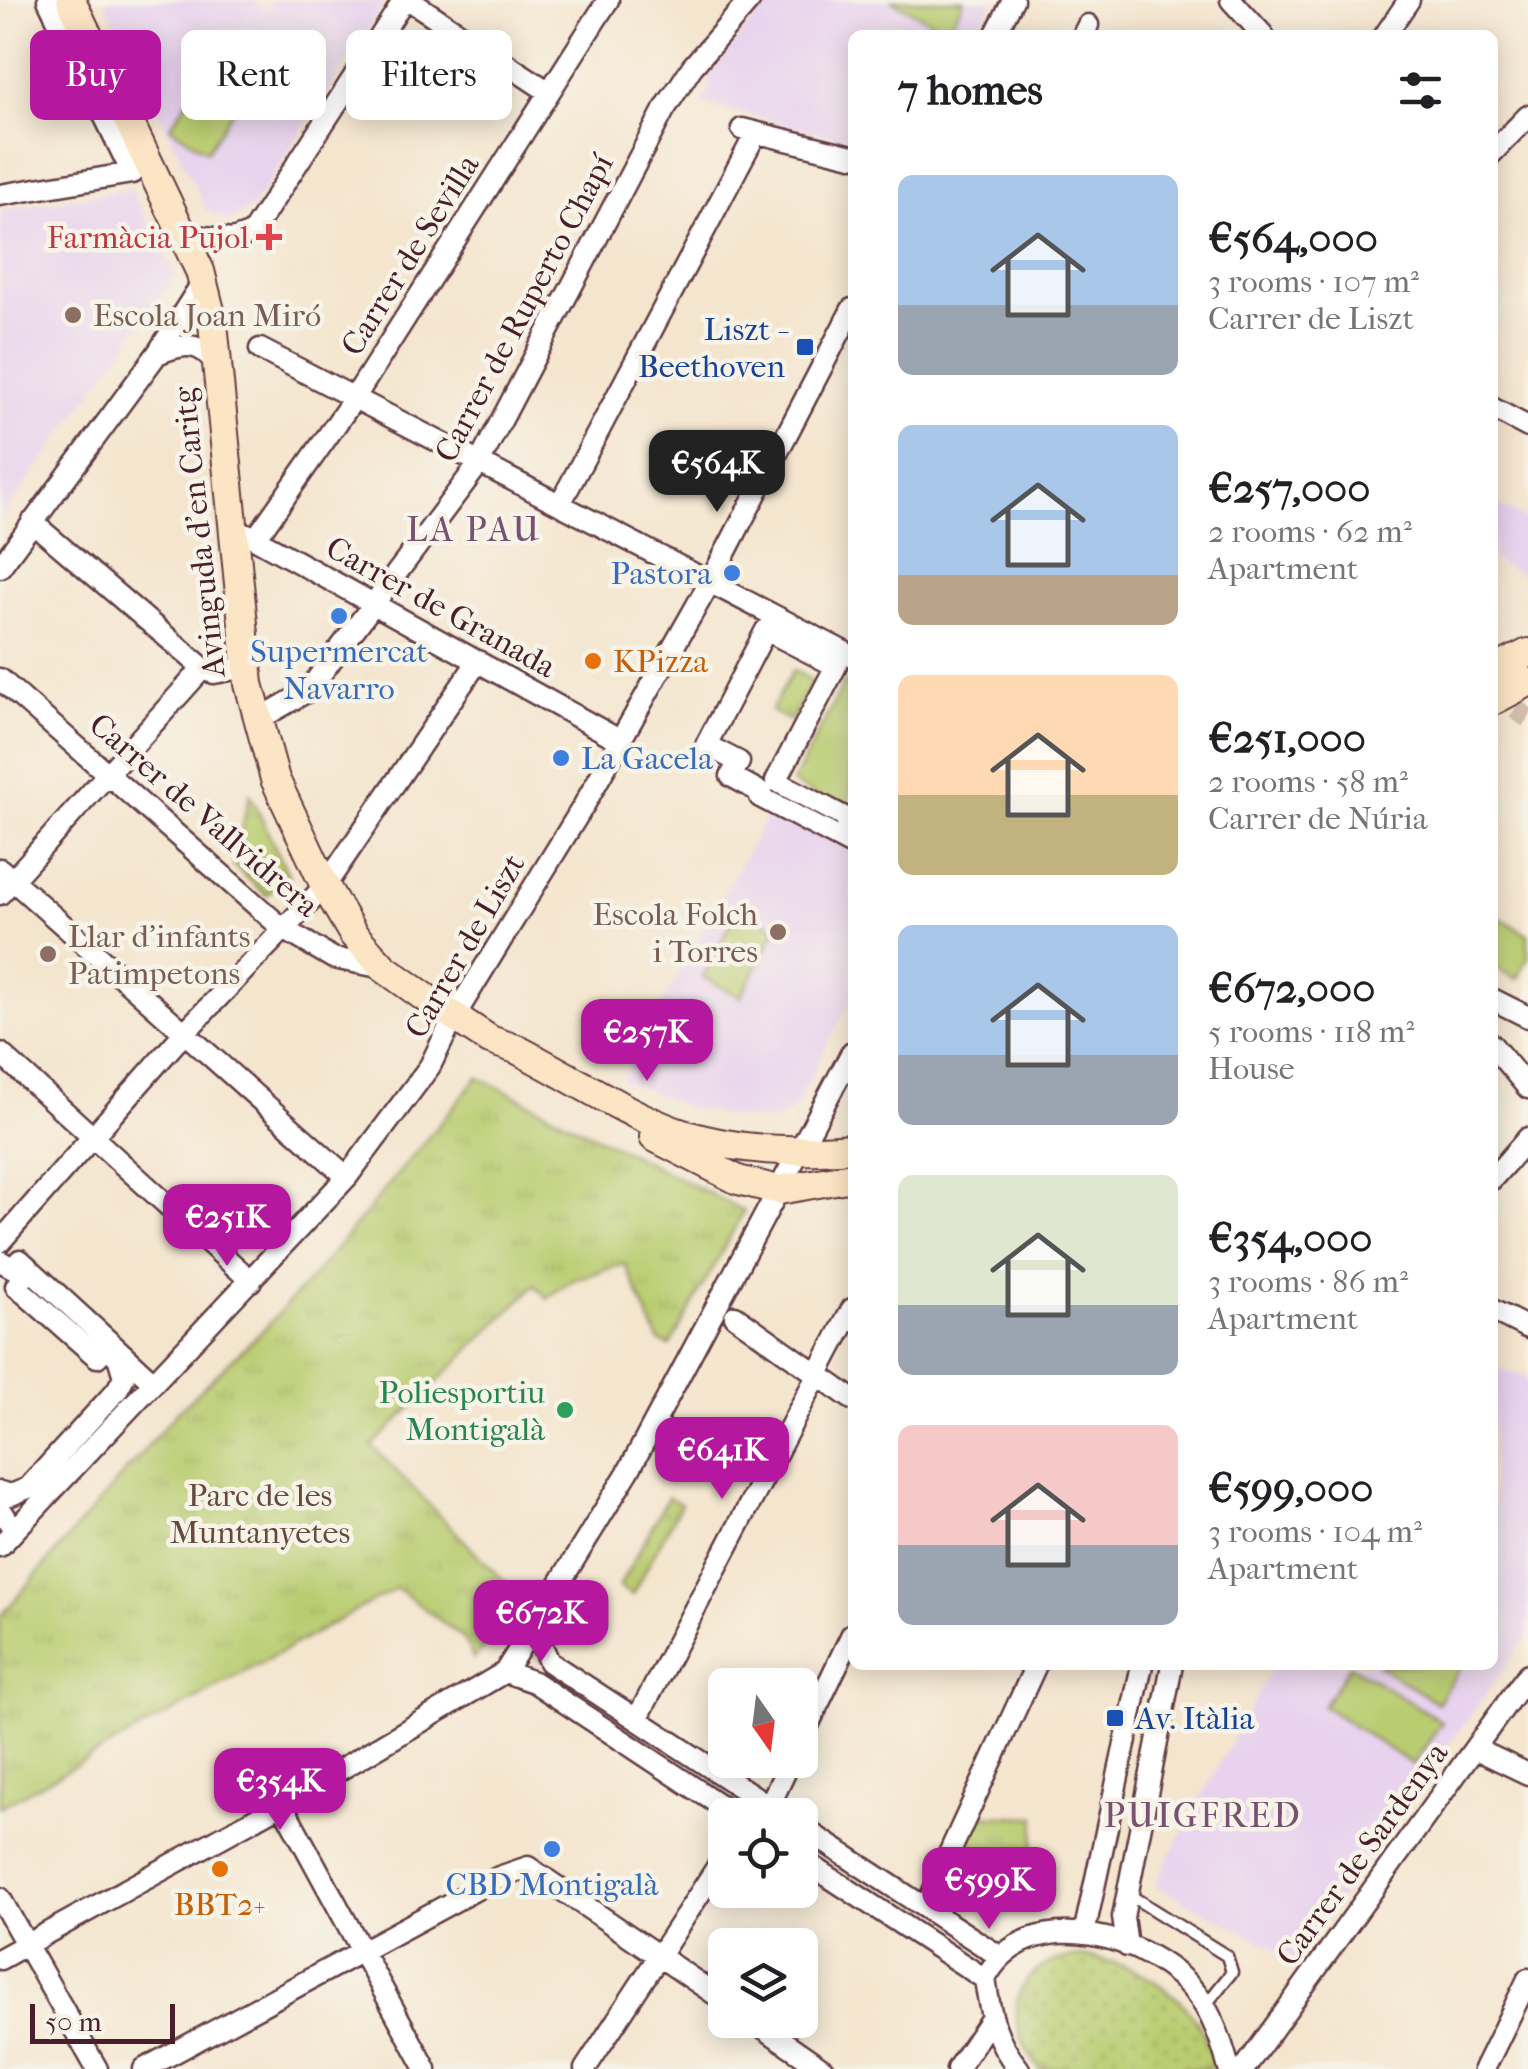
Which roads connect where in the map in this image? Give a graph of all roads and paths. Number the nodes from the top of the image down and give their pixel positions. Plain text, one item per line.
1 (48, 0) edge
2 (70, 0) edge
3 (407, 0) edge
4 (608, 0) edge
5 (750, 0) edge
6 (1014, 0) edge
7 (1231, 0) edge
8 (1410, 0) edge
9 (998, 30) edge
10 (1258, 30) edge
11 (1389, 30) edge
12 (549, 92) junction
13 (1528, 116) edge
14 (1498, 147) edge
15 (848, 155) edge
16 (0, 195) edge
17 (184, 234) junction
18 (202, 283) junction
19 (848, 317) edge
20 (260, 349) dead end
21 (156, 354) junction
22 (216, 366) junction
23 (353, 400) junction
24 (1498, 411) edge
25 (1528, 426) edge
26 (478, 465) junction
27 (560, 504) junction
28 (32, 522) junction
29 (244, 532) junction
30 (0, 567) edge
31 (710, 582) junction
32 (374, 608) junction
33 (1528, 653) edge
34 (848, 654) edge
35 (478, 660) junction
36 (248, 666) junction
37 (203, 668) junction
38 (0, 679) edge
39 (1528, 682) edge
40 (1498, 694) edge
41 (258, 719) junction
42 (620, 742) junction
43 (108, 774) junction
44 (848, 819) edge
45 (848, 843) edge
46 (4, 881) edge
47 (324, 886) junction
48 (282, 928) junction
49 (384, 968) junction
50 (1498, 1002) edge
51 (454, 1017) junction
52 (1528, 1017) edge
53 (184, 1034) junction
54 (495, 1043) junction
55 (1498, 1052) edge
56 (0, 1053) edge
57 (848, 1060) edge
58 (1528, 1088) edge
59 (94, 1137) junction
60 (1528, 1138) edge
61 (848, 1148) edge
62 (799, 1153) junction
63 (1498, 1172) edge
64 (347, 1176) junction
65 (848, 1178) edge
66 (779, 1190) junction
67 (0, 1242) edge
68 (0, 1261) edge
69 (251, 1280) junction
70 (1498, 1313) edge
71 (735, 1316) dead end
72 (848, 1317) edge
73 (1528, 1328) edge
74 (818, 1374) junction
75 (151, 1380) junction
76 (848, 1396) edge
77 (656, 1420) junction
78 (680, 1434) dead end
79 (0, 1492) edge
80 (0, 1508) edge
81 (7, 1538) edge
82 (535, 1630) junction
83 (848, 1642) edge
84 (1034, 1670) edge
85 (1141, 1670) edge
86 (1171, 1670) edge
87 (505, 1672) junction
88 (1528, 1674) edge
89 (818, 1705) edge
90 (637, 1719) junction
91 (1476, 1749) junction
92 (1528, 1774) edge
93 (709, 1798) edge
94 (750, 1798) edge
95 (282, 1804) junction
96 (818, 1838) edge
97 (818, 1870) edge
98 (708, 1881) edge
99 (1127, 1894) junction
100 (0, 1898) edge
101 (926, 1908) junction
102 (1084, 1934) junction
103 (27, 1944) junction
104 (1127, 1946) junction
105 (360, 1952) junction
106 (658, 1954) junction
107 (999, 1956) junction
108 (0, 1959) edge
109 (986, 1979) junction
110 (1528, 1979) edge
111 (708, 1989) edge
112 (1204, 2006) junction
113 (991, 2020) junction
114 (778, 2038) edge
115 (97, 2069) edge
116 (144, 2069) edge
117 (426, 2069) edge
118 (585, 2069) edge
119 (822, 2069) edge
120 (957, 2069) edge
121 (1019, 2069) edge
122 (1229, 2069) edge
123 (1244, 2069) edge
124 (1484, 2069) edge

1 - 16 street
2 - 17 street, Avinguda d'en Caritg
3 - 12 street
3 - 17 street
4 - 12 street, Carrer de Sevilla
5 - 26 street, Carrer de Ruperto Chapí
6 - 9 street
7 - 10 street
8 - 11 street
12 - 23 street, Carrer de Sevilla
13 - 14 street
15 - 27 street
17 - 18 street, Avinguda d'en Caritg
18 - 21 street
18 - 22 street, Avinguda d'en Caritg
19 - 31 street, Carrer de Liszt
20 - 23 street
21 - 22 street
21 - 28 street
22 - 29 street, Avinguda d'en Caritg
23 - 26 street
23 - 29 street, Carrer de Sevilla
24 - 25 street
26 - 27 street
26 - 32 street, Carrer de Ruperto Chapí
27 - 31 street
28 - 30 street
28 - 37 street
29 - 32 street, Carrer de Granada
29 - 36 street, Avinguda d'en Caritg
31 - 34 street
31 - 42 street, Carrer de Liszt
32 - 35 street, Carrer de Granada
32 - 41 street, Carrer de Ruperto Chapí
33 - 40 street
35 - 42 street, Carrer de Granada
35 - 47 street
36 - 37 street
36 - 41 street, Avinguda d'en Caritg
37 - 43 street
38 - 43 street, Carrer de Vallvidrera
39 - 40 street
41 - 47 street, Avinguda d'en Caritg
42 - 51 street, Carrer de Liszt
43 - 46 street
43 - 48 street, Carrer de Vallvidrera
44 - 45 street
46 - 53 street
47 - 48 street
47 - 49 street, Avinguda d'en Caritg
48 - 49 street, Carrer de Vallvidrera
48 - 53 street
49 - 51 street, Avinguda d'en Caritg
50 - 52 street
51 - 54 street, Avinguda d'en Caritg
51 - 64 street, Carrer de Liszt
53 - 59 street
53 - 64 street
54 - 62 street
54 - 66 street
55 - 58 street
56 - 59 street
57 - 62 street
59 - 67 street
59 - 69 street
60 - 63 street
61 - 62 street
62 - 66 street
64 - 69 street, Carrer de Liszt
65 - 66 street
66 - 77 street
67 - 75 street
68 - 79 street
69 - 75 street, Carrer de Liszt
70 - 73 street
71 - 74 street
72 - 74 street
74 - 76 street
74 - 90 street
75 - 81 street, Carrer de Liszt
77 - 78 lane
77 - 82 street
80 - 81 street
82 - 87 street
82 - 90 street
83 - 89 street
84 - 101 street
85 - 102 street
86 - 99 street
87 - 93 street
87 - 95 street
88 - 91 street, Carrer de Sardenya
90 - 94 street
91 - 92 street
91 - 123 street, Carrer de Sardenya
95 - 103 street
95 - 105 street
96 - 101 street
97 - 109 street
98 - 106 street
99 - 104 street
99 - 112 lane
100 - 103 street
101 - 107 street
102 - 104 street
102 - 107 street
103 - 108 street
103 - 115 street
104 - 112 street
105 - 106 street
105 - 116 street
105 - 117 street
106 - 111 street
106 - 118 street
107 - 109 street
109 - 113 street
110 - 124 street
112 - 122 street
113 - 120 street
113 - 121 street
114 - 119 street

